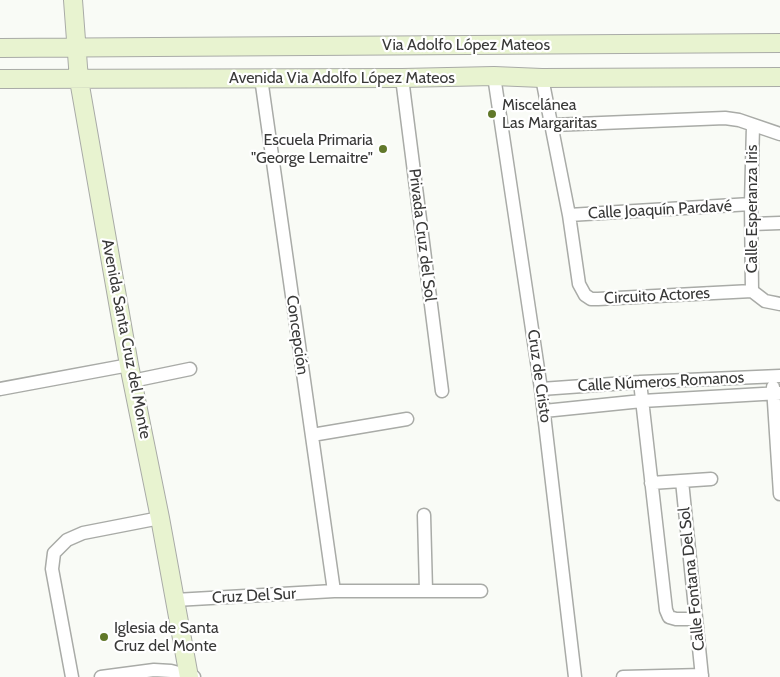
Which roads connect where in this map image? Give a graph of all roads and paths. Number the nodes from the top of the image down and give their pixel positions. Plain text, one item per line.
1 (73, 0) edge
2 (780, 43) edge
3 (76, 47) junction
4 (0, 48) edge
5 (494, 76) junction
6 (780, 77) edge
7 (261, 78) junction
8 (402, 78) junction
9 (542, 78) junction
10 (0, 79) edge
11 (78, 80) junction
12 (552, 125) junction
13 (753, 126) junction
14 (780, 134) edge
15 (751, 204) junction
16 (568, 215) junction
17 (780, 223) edge
18 (752, 224) junction
19 (752, 291) junction
20 (780, 304) edge
21 (190, 369) dead end
22 (131, 373) junction
23 (776, 376) edge
24 (720, 378) junction
25 (640, 382) junction
26 (0, 389) edge
27 (541, 389) junction
28 (442, 391) dead end
29 (777, 393) edge
30 (719, 396) junction
31 (642, 401) junction
32 (544, 411) junction
33 (407, 419) dead end
34 (312, 435) junction
35 (711, 479) dead end
36 (682, 481) junction
37 (651, 483) junction
38 (780, 494) edge
39 (424, 515) dead end
40 (160, 518) junction
41 (426, 591) junction
42 (481, 591) dead end
43 (334, 592) junction
44 (175, 600) junction
45 (696, 618) junction
46 (190, 676) edge
47 (669, 676) edge
48 (702, 676) edge
49 (72, 677) edge
50 (101, 677) edge
51 (576, 677) edge
52 (623, 677) edge

1 - 3 main road, Avenida Santa Cruz del Monte
2 - 3 main road, Via Adolfo López Mateos
3 - 4 main road
3 - 11 main road, Avenida Santa Cruz del Monte
5 - 8 main road, Avenida Via Adolfo López Mateos
5 - 9 main road, Avenida Via Adolfo López Mateos
5 - 27 street, Cruz de Cristo
6 - 9 main road, Avenida Via Adolfo López Mateos
7 - 8 main road, Avenida Via Adolfo López Mateos
7 - 11 main road, Avenida Via Adolfo López Mateos
7 - 34 street, Concepción
8 - 28 street, Privada Cruz del Sol
9 - 12 street, Circuito Actores
10 - 11 main road, Avenida Via Adolfo López Mateos
11 - 22 main road, Avenida Santa Cruz del Monte
12 - 13 street
12 - 16 street, Circuito Actores
13 - 14 street
13 - 15 street, Calle Esperanza Iris
15 - 16 street, Calle Joaquín Pardavé
15 - 18 street, Calle Esperanza Iris
16 - 19 street, Circuito Actores
17 - 18 street
18 - 19 street, Calle Esperanza Iris
19 - 20 street
21 - 22 street
22 - 26 street
22 - 40 main road, Avenida Santa Cruz del Monte
23 - 24 street, Calle Números Romanos
23 - 29 street
24 - 25 street, Calle Números Romanos
24 - 30 street
25 - 27 street, Calle Números Romanos
25 - 31 street
27 - 32 street, Cruz de Cristo
29 - 30 street, Calle Números Romanos
29 - 38 street
30 - 31 street, Calle Números Romanos
31 - 32 street, Calle Números Romanos
31 - 37 street
32 - 51 street, Cruz de Cristo
33 - 34 street
34 - 43 street, Concepción
35 - 36 street
36 - 37 street
36 - 45 street, Calle Fontana Del Sol
37 - 45 street
39 - 41 street
40 - 44 main road, Avenida Santa Cruz del Monte
40 - 49 street
41 - 42 street, Cruz Del Sur
41 - 43 street, Cruz Del Sur
43 - 44 street, Cruz Del Sur
44 - 46 main road, Avenida Santa Cruz del Monte
45 - 48 street, Calle Fontana Del Sol
46 - 50 street
47 - 48 street
47 - 52 street

